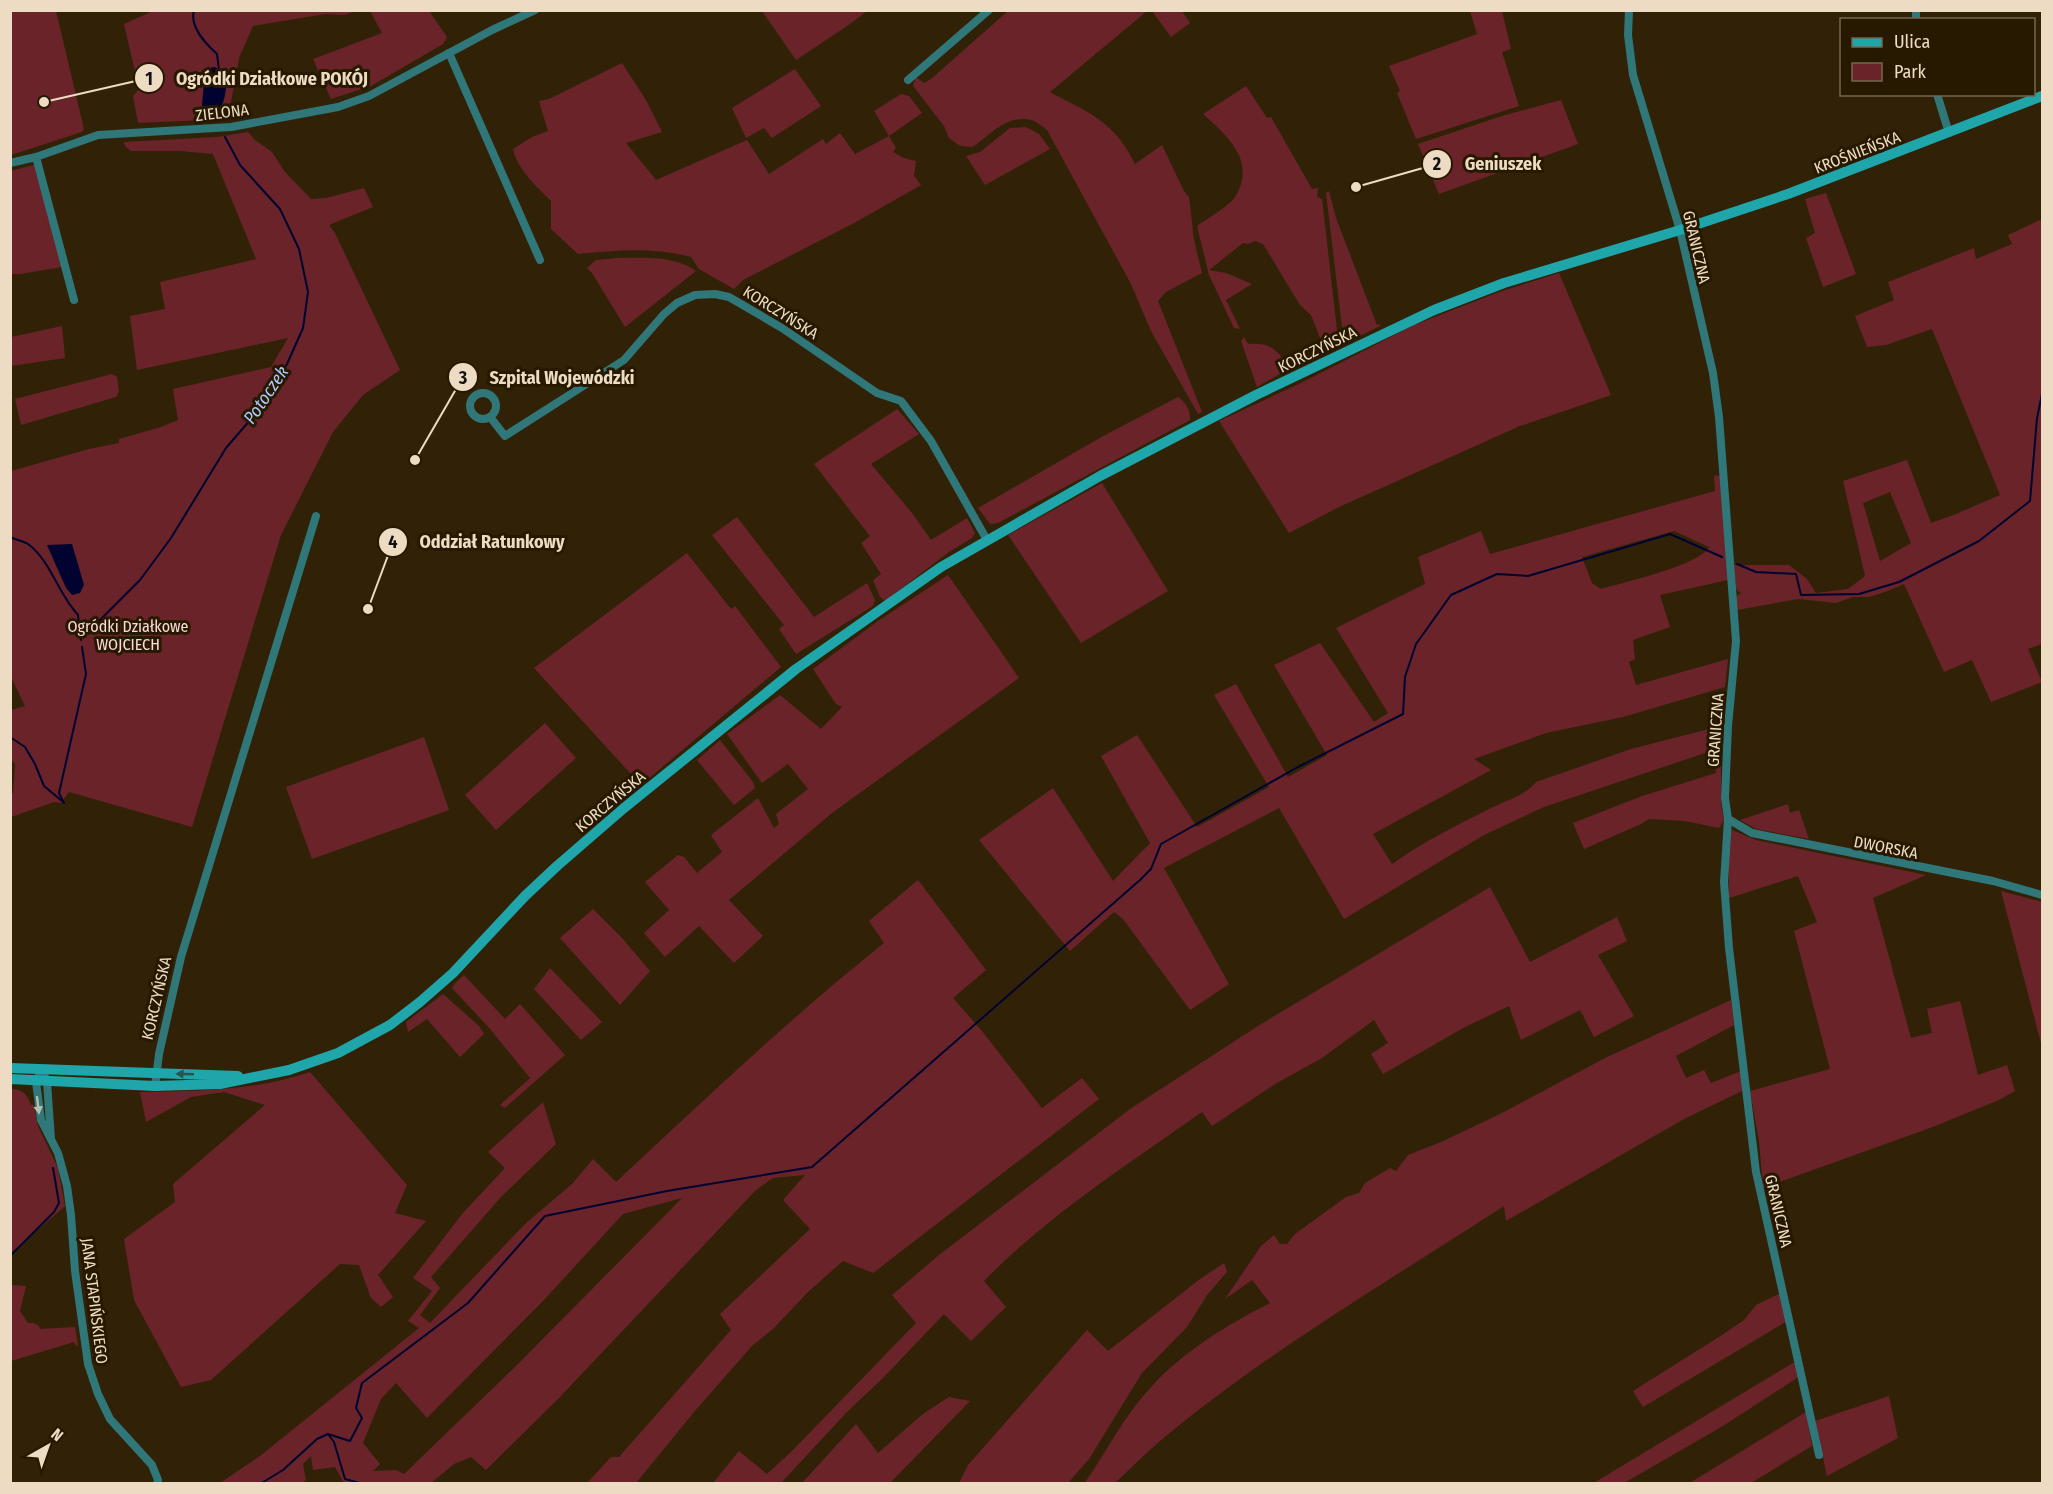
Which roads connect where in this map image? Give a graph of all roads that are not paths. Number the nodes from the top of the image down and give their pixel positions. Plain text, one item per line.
1 (535, 10) edge
2 (989, 10) edge
3 (1629, 10) edge
4 (449, 53) junction
5 (908, 80) dead end
6 (1938, 96) edge
7 (2043, 96) edge
8 (1949, 133) junction
9 (36, 156) junction
10 (10, 163) edge
11 (1680, 230) junction
12 (540, 260) dead end
13 (74, 300) dead end
14 (490, 417) dead end
15 (316, 516) dead end
16 (987, 540) junction
17 (1728, 819) junction
18 (2043, 895) edge
19 (10, 1068) edge
20 (42, 1069) junction
21 (156, 1074) junction
22 (256, 1077) junction
23 (10, 1079) edge
24 (42, 1082) junction
25 (155, 1086) junction
26 (1819, 1455) dead end
27 (157, 1484) edge

1 - 4 street, ZIELONA
2 - 5 street
3 - 11 street, GRANICZNA
4 - 9 street, ZIELONA
4 - 12 street
6 - 8 street
7 - 8 main road, KROŚNIEŃSKA
8 - 11 main road, KROŚNIEŃSKA
9 - 10 street, ZIELONA
9 - 13 street
11 - 16 main road, KORCZYŃSKA
11 - 17 street, GRANICZNA
14 - 16 street, KORCZYŃSKA
15 - 21 street, KORCZYŃSKA
16 - 22 main road, KORCZYŃSKA
17 - 18 street, DWORSKA
17 - 26 street, GRANICZNA
19 - 20 main road, KORCZYŃSKA
20 - 21 main road, KORCZYŃSKA
20 - 24 street, JANA STAPIŃSKIEGO
22 -> 21 main road, KORCZYŃSKA
21 - 25 street, KORCZYŃSKA
22 - 25 main road, KORCZYŃSKA
23 - 24 main road, KORCZYŃSKA
24 - 25 main road, KORCZYŃSKA
24 - 27 street, JANA STAPIŃSKIEGO

